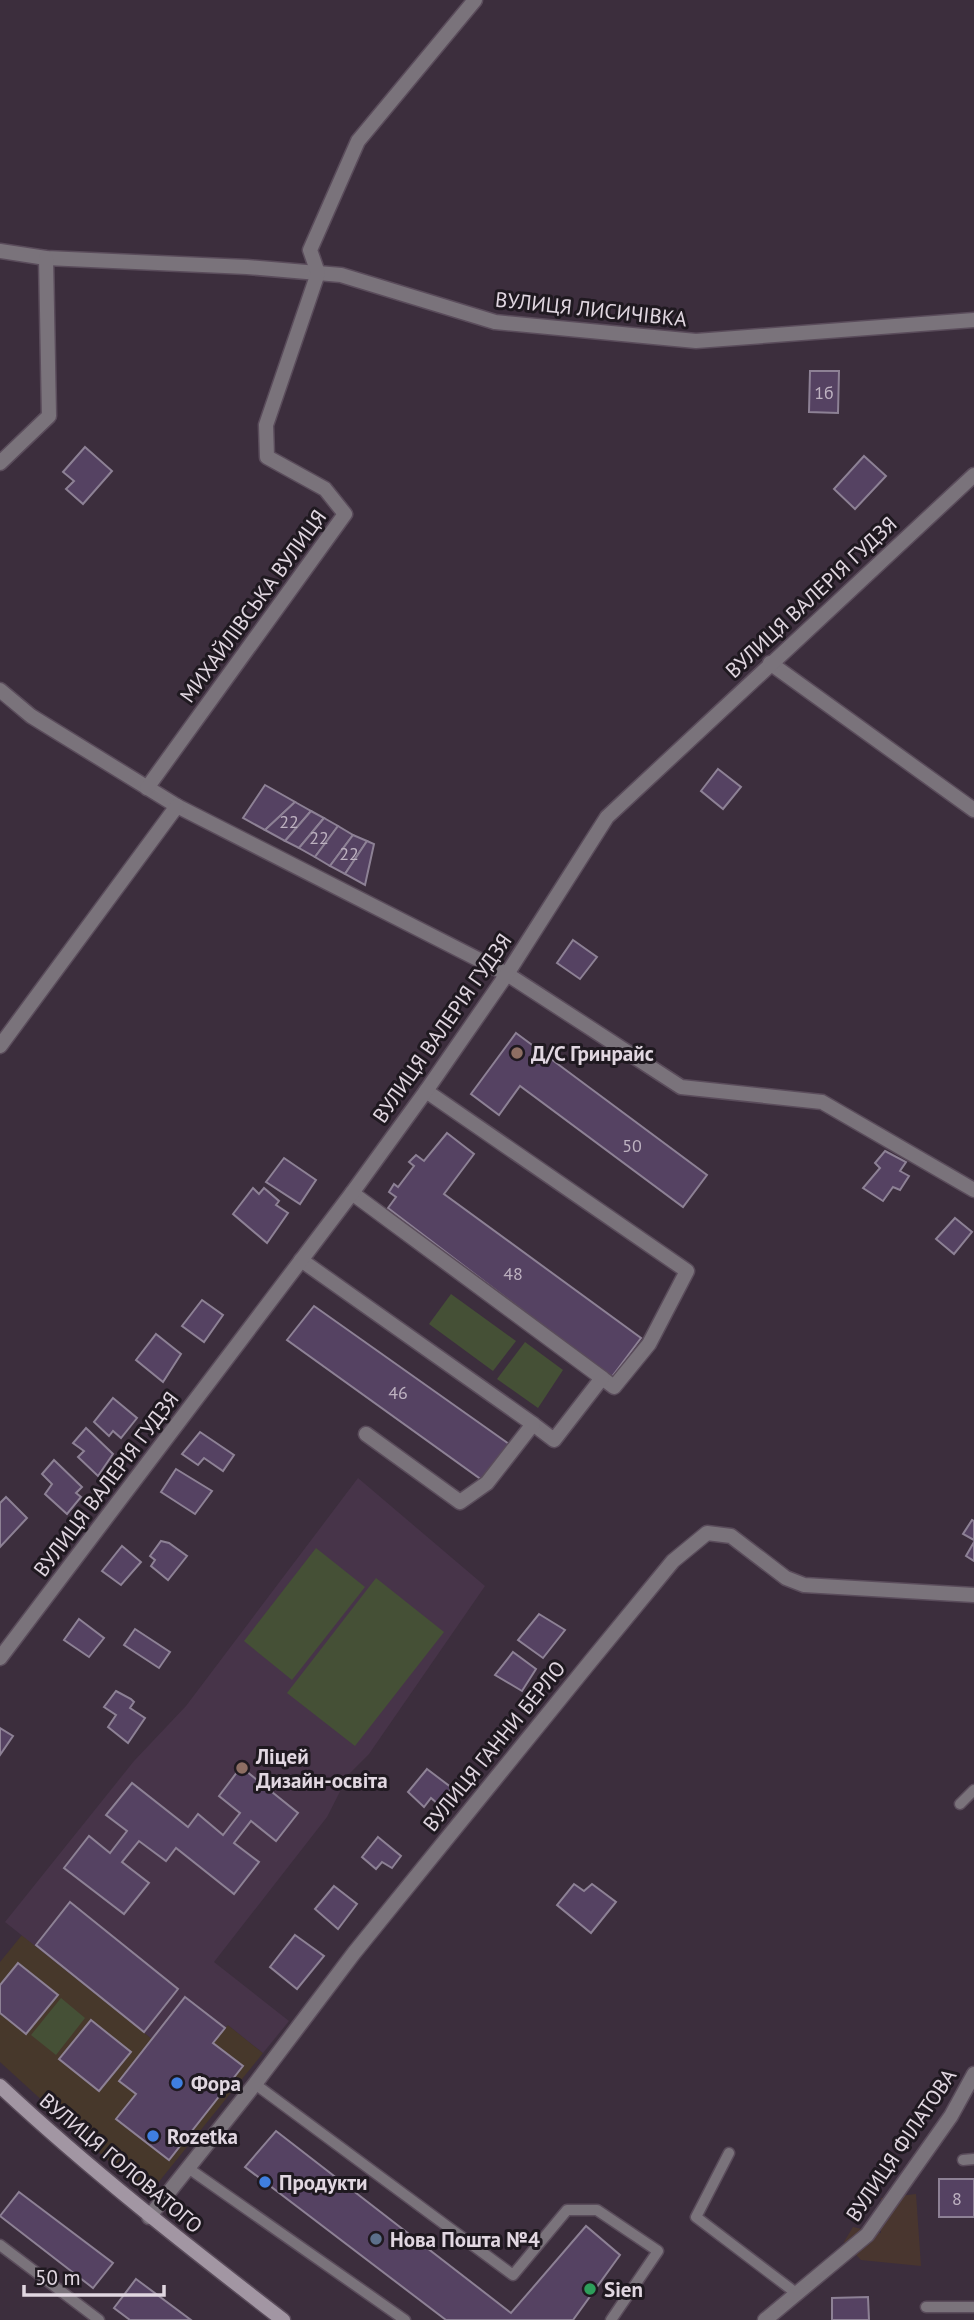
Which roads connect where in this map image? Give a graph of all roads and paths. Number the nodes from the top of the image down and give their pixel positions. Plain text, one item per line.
1 (475, 0) edge
2 (0, 251) edge
3 (46, 258) junction
4 (318, 273) junction
5 (974, 320) edge
6 (0, 463) edge
7 (974, 475) edge
8 (770, 663) junction
9 (0, 690) edge
10 (147, 788) junction
11 (177, 806) junction
12 (974, 810) edge
13 (507, 974) junction
14 (0, 1046) edge
15 (426, 1091) junction
16 (974, 1190) edge
17 (352, 1193) junction
18 (301, 1260) junction
19 (602, 1378) junction
20 (533, 1424) junction
21 (366, 1434) dead end
22 (974, 1595) edge
23 (0, 1658) edge
24 (974, 1790) edge
25 (960, 1804) dead end
26 (974, 2074) edge
27 (255, 2084) junction
28 (0, 2087) edge
29 (729, 2153) dead end
30 (187, 2168) junction
31 (149, 2217) junction
32 (0, 2245) edge
33 (796, 2293) junction
34 (926, 2307) dead end
35 (974, 2307) edge
36 (99, 2320) edge
37 (283, 2320) edge
38 (405, 2320) edge
39 (611, 2320) edge
40 (765, 2320) edge

1 - 4 street
2 - 3 street, ВУЛИЦЯ ЛИСИЧІВКА
3 - 4 street, ВУЛИЦЯ ЛИСИЧІВКА
3 - 6 street
4 - 5 street, ВУЛИЦЯ ЛИСИЧІВКА
4 - 10 street, МИХАЙЛІВСЬКА ВУЛИЦЯ
7 - 8 street, ВУЛИЦЯ ВАЛЕРІЯ ГУДЗЯ
8 - 12 street
8 - 13 street, ВУЛИЦЯ ВАЛЕРІЯ ГУДЗЯ
9 - 10 street
10 - 11 street
11 - 13 street
11 - 14 street
13 - 15 street, ВУЛИЦЯ ВАЛЕРІЯ ГУДЗЯ
13 - 16 street
15 - 17 street, ВУЛИЦЯ ВАЛЕРІЯ ГУДЗЯ
15 - 19 street
17 - 18 street, ВУЛИЦЯ ВАЛЕРІЯ ГУДЗЯ
17 - 19 street
18 - 20 street
18 - 23 street, ВУЛИЦЯ ВАЛЕРІЯ ГУДЗЯ
19 - 20 street
20 - 21 street
22 - 27 street, ВУЛИЦЯ ГАННИ БЕРЛО
24 - 25 lane
26 - 33 street, ВУЛИЦЯ ФІЛАТОВА
27 - 30 street, ВУЛИЦЯ ГАННИ БЕРЛО
27 - 39 lane
28 - 31 main road, ВУЛИЦЯ ГОЛОВАТОГО
29 - 33 lane
30 - 31 street, ВУЛИЦЯ ГАННИ БЕРЛО
30 - 38 lane
31 - 37 main road, ВУЛИЦЯ ГОЛОВАТОГО
32 - 36 lane
33 - 40 street, ВУЛИЦЯ ФІЛАТОВА
34 - 35 lane

